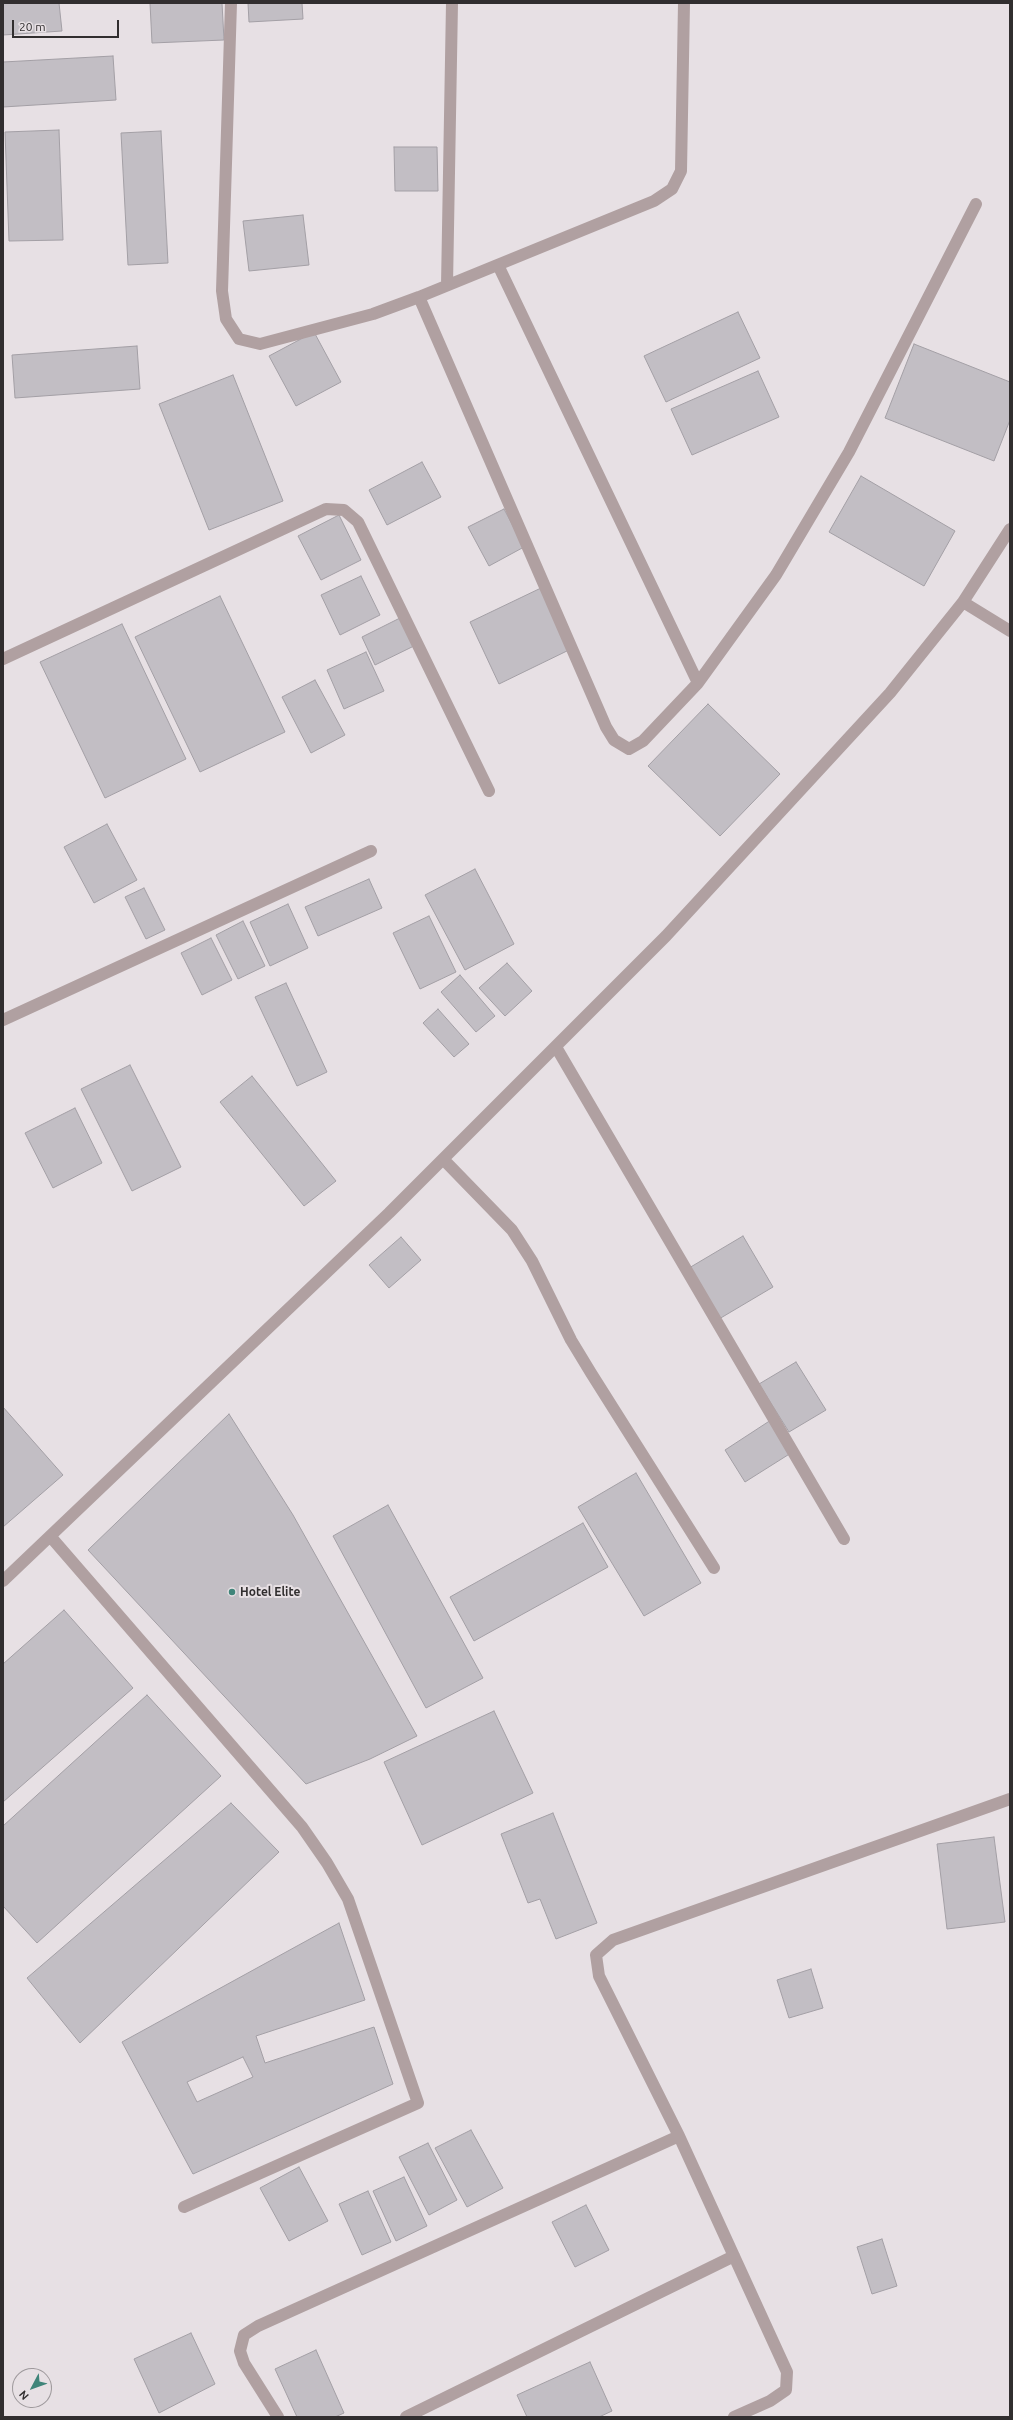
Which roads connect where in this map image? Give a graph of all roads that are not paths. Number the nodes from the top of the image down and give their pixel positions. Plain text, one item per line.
1 (231, 3) edge
2 (452, 3) edge
3 (684, 3) edge
4 (976, 204) dead end
5 (498, 265) junction
6 (447, 285) junction
7 (419, 297) junction
8 (1010, 529) edge
9 (963, 602) junction
10 (1010, 631) edge
11 (3, 660) edge
12 (698, 683) junction
13 (489, 791) dead end
14 (372, 851) dead end
15 (3, 1020) edge
16 (556, 1047) junction
17 (443, 1159) junction
18 (50, 1536) junction
19 (844, 1538) dead end
20 (714, 1568) dead end
21 (3, 1581) edge
22 (1010, 1799) edge
23 (679, 2136) junction
24 (184, 2207) dead end
25 (734, 2256) junction
26 (278, 2417) edge
27 (406, 2417) edge
28 (734, 2417) edge

1 - 7 street
2 - 6 street
3 - 5 street
4 - 12 street
5 - 6 street
5 - 12 street
6 - 7 street
7 - 12 street
8 - 9 street
9 - 10 street
9 - 16 street
11 - 13 street
14 - 15 street
16 - 17 street
16 - 19 street
17 - 18 street
17 - 20 street
18 - 21 street
18 - 24 street
22 - 23 street
23 - 25 street
23 - 26 street
25 - 27 street
25 - 28 street

